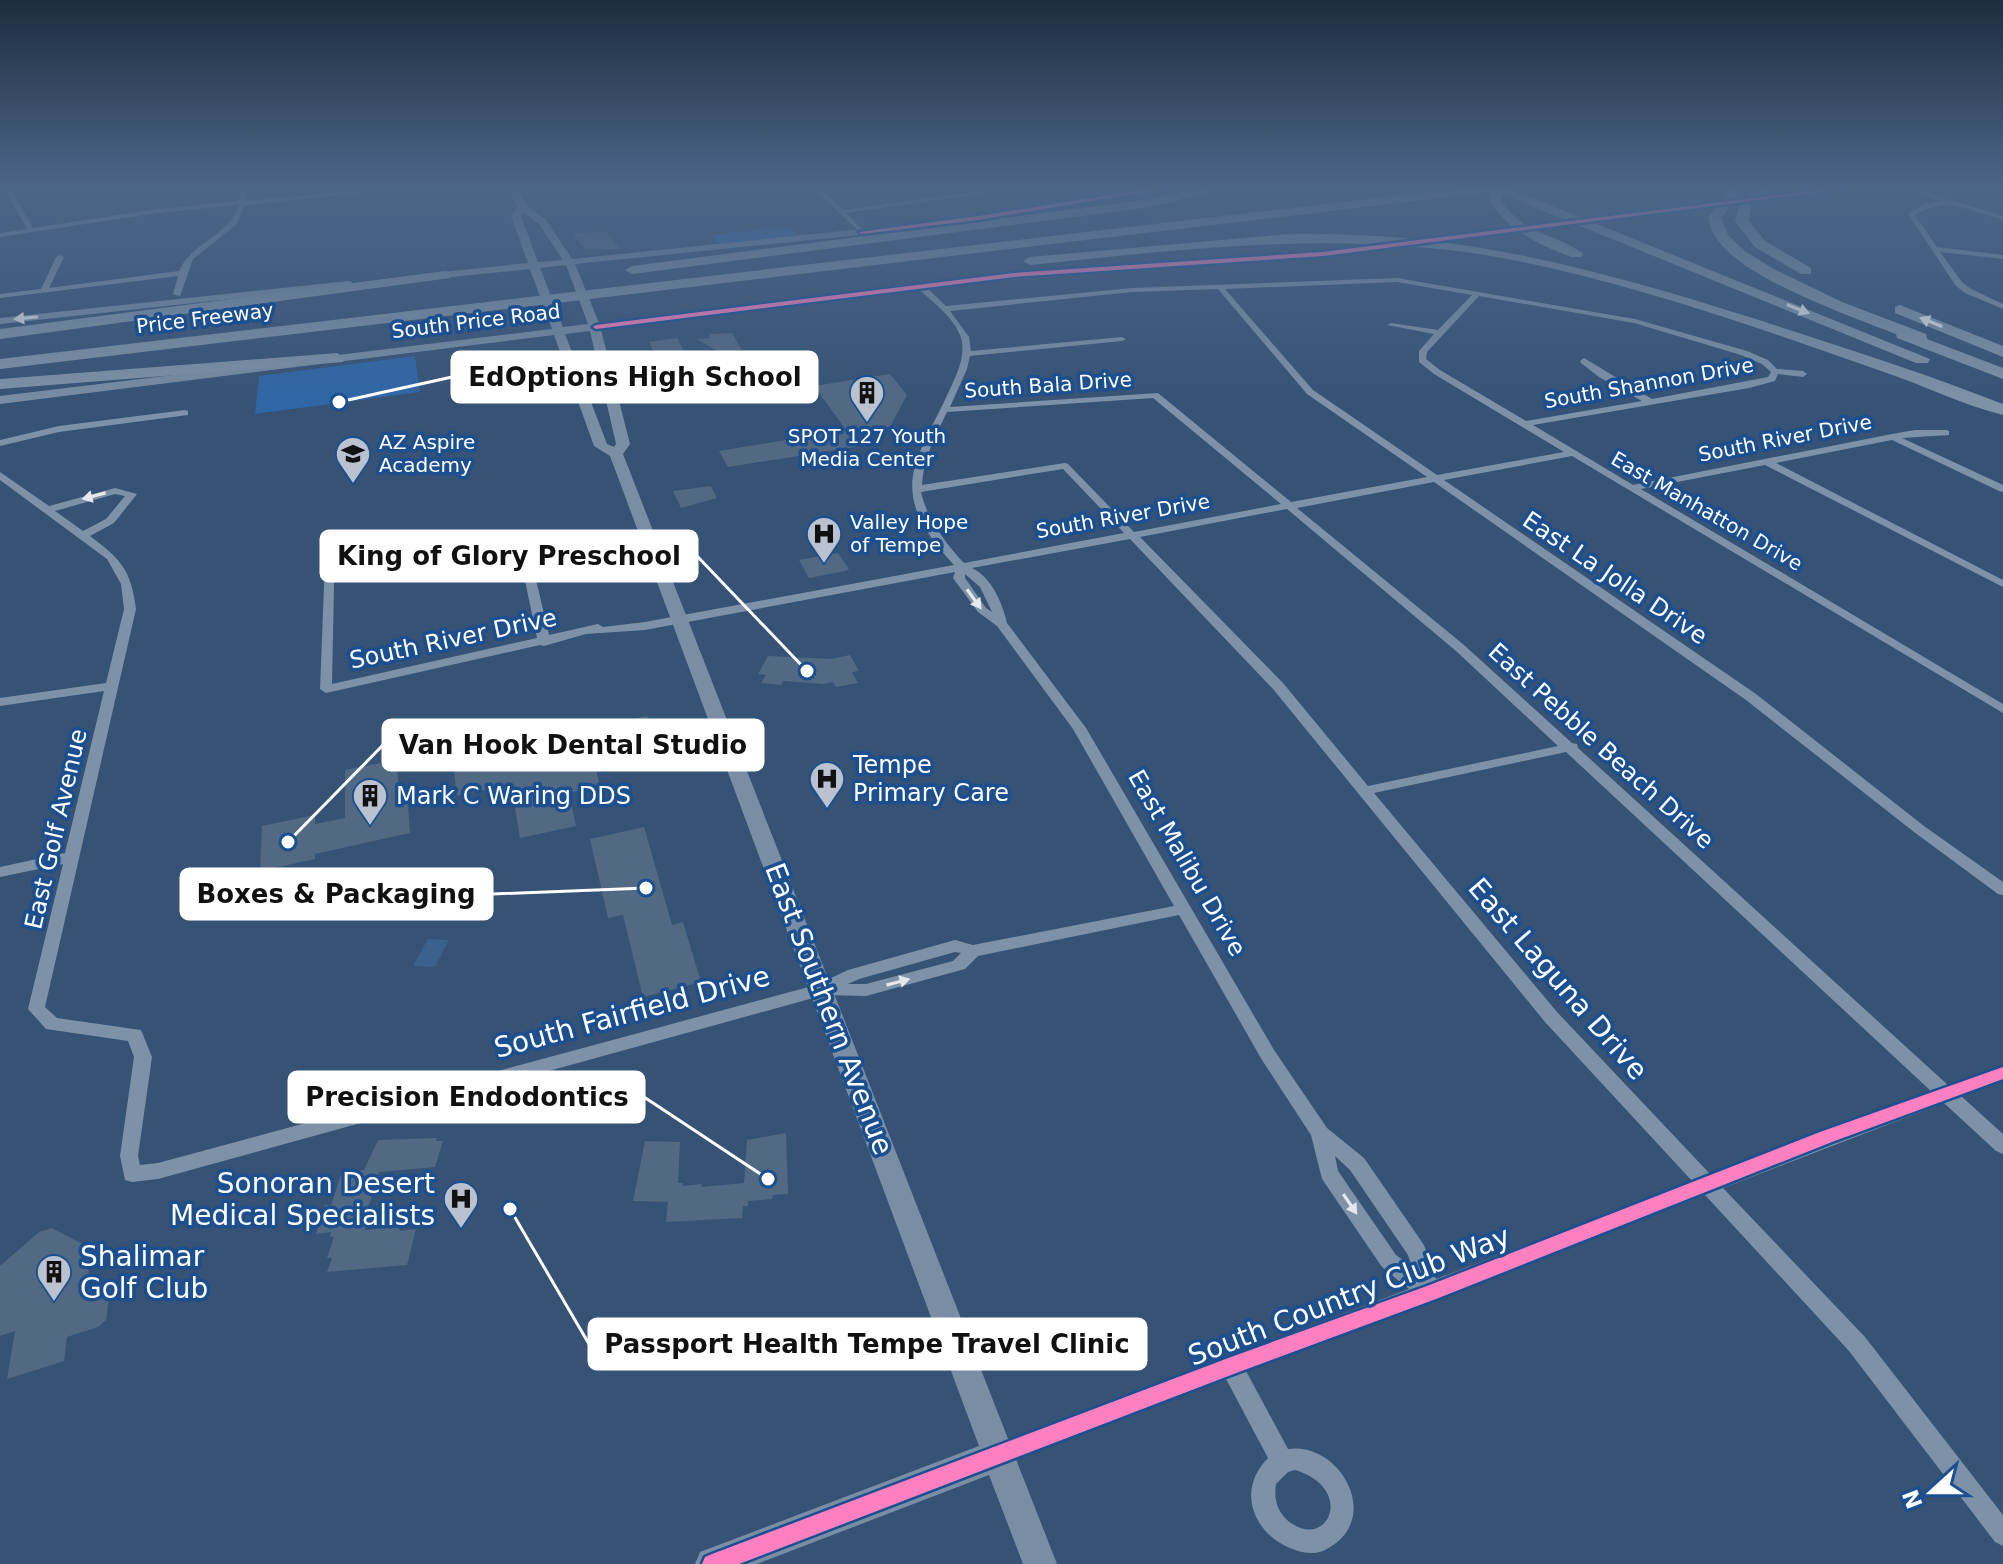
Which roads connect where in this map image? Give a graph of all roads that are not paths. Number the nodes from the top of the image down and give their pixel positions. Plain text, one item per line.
1 (59, 259) edge
2 (189, 259) edge
3 (532, 259) edge
4 (566, 259) edge
5 (623, 259) edge
6 (718, 259) edge
7 (787, 259) edge
8 (918, 259) edge
9 (957, 259) edge
10 (1044, 259) edge
11 (1265, 259) edge
12 (1537, 259) edge
13 (1594, 259) edge
14 (1632, 259) edge
15 (1667, 259) edge
16 (1711, 259) edge
17 (1744, 259) edge
18 (1786, 259) edge
19 (1943, 259) edge
20 (1635, 261) dead end
21 (570, 265) junction
22 (536, 269) junction
23 (182, 273) junction
24 (445, 275) junction
25 (1655, 275) dead end
26 (1825, 279) dead end
27 (523, 284) dead end
28 (920, 286) junction
29 (1219, 286) junction
30 (742, 287) junction
31 (44, 290) junction
32 (177, 294) dead end
33 (1477, 294) junction
34 (0, 296) edge
35 (1878, 301) dead end
36 (2003, 307) edge
37 (944, 309) junction
38 (253, 317) dead end
39 (593, 320) junction
40 (0, 321) edge
41 (1391, 325) dead end
42 (558, 331) junction
43 (1440, 333) junction
44 (0, 334) edge
45 (238, 336) junction
46 (1122, 339) dead end
47 (81, 340) junction
48 (1819, 344) junction
49 (0, 349) edge
50 (2003, 352) edge
51 (968, 354) junction
52 (337, 358) junction
53 (1584, 361) dead end
54 (0, 364) edge
55 (1775, 371) junction
56 (2003, 372) edge
57 (1803, 374) dead end
58 (0, 384) edge
59 (1988, 386) dead end
60 (1155, 395) joint
61 (0, 400) edge
62 (2003, 401) edge
63 (1650, 402) junction
64 (943, 410) junction
65 (2003, 410) edge
66 (185, 413) dead end
67 (1524, 424) junction
68 (1946, 433) dead end
69 (1892, 437) junction
70 (0, 443) edge
71 (619, 449) junction
72 (1573, 453) junction
73 (1766, 462) junction
74 (0, 475) edge
75 (1433, 479) junction
76 (1632, 488) junction
77 (915, 489) junction
78 (2003, 489) edge
79 (1290, 506) junction
80 (47, 510) junction
81 (520, 533) dead end
82 (1130, 535) junction
83 (83, 536) junction
84 (330, 537) dead end
85 (961, 567) junction
86 (2003, 584) edge
87 (680, 619) junction
88 (544, 642) junction
89 (110, 686) junction
90 (0, 702) edge
91 (2003, 709) edge
92 (1572, 747) junction
93 (1363, 791) junction
94 (72, 857) junction
95 (0, 872) edge
96 (2003, 890) edge
97 (1184, 909) junction
98 (821, 990) junction
99 (2003, 1073) edge
100 (1944, 1094) junction
101 (1320, 1133) junction
102 (2003, 1146) edge
103 (132, 1174) joint
104 (1708, 1185) junction
105 (1430, 1293) junction
106 (1231, 1366) junction
107 (998, 1455) junction
108 (1282, 1461) dead end
109 (2003, 1534) edge
110 (712, 1564) edge
111 (1040, 1564) edge

1 - 31 street
2 - 23 street
3 - 22 main road, East Southern Avenue
4 - 21 main road, East Southern Avenue
5 - 21 main road, South Price Road
6 - 27 highway
7 - 47 highway, Price Freeway
8 - 45 highway, Price Freeway
9 - 30 highway
10 - 30 highway
11 - 28 main road, South Price Road
12 - 48 highway
13 - 62 highway
14 - 20 highway
15 -> 59 highway
16 - 56 highway
17 - 56 highway
18 - 26 highway
19 - 36 street
21 - 22 main road, South Price Road
21 - 39 main road, East Southern Avenue
22 - 24 main road, South Price Road
22 - 42 main road, East Southern Avenue
23 - 31 street
23 - 32 street
24 -> 40 main road, South Price Road
24 - 44 highway
25 - 48 highway
28 - 37 street
28 - 39 main road, South Price Road
29 - 33 street
29 - 37 street
29 - 75 street, East La Jolla Drive
30 - 45 highway
31 - 34 street
33 - 43 street, East Manhatton Drive
33 - 55 street
50 -> 35 highway
37 - 51 street
38 - 47 highway
39 - 42 main road, South Price Road
39 - 71 main road, East Southern Avenue
41 - 43 street
42 - 52 main road, South Price Road
42 - 71 main road, East Southern Avenue
43 - 67 street, East Manhatton Drive
45 - 54 highway, Price Freeway
46 - 51 street
47 - 49 highway, Price Freeway
48 - 65 highway
51 - 64 street
52 - 58 highway
52 - 61 main road, South Price Road
53 - 63 street
55 - 57 street
55 - 63 street, South Shannon Drive
60 - 64 street, South Bala Drive
60 - 79 street, East Pebble Beach Drive
63 - 67 street, South Shannon Drive
64 - 77 street
66 - 70 street
67 - 72 street, East Manhatton Drive
68 - 69 street, South River Drive
69 - 73 street, South River Drive
69 - 78 street
71 - 87 main road, East Southern Avenue
72 - 75 street, South River Drive
72 - 76 street, East Manhatton Drive
73 - 76 street, South River Drive
73 - 86 street
74 - 80 street, East Golf Avenue
75 - 79 street, South River Drive
75 - 96 street, East La Jolla Drive
76 - 91 street, East Manhatton Drive
77 - 82 street, East Laguna Drive
77 - 85 street, East Malibu Drive
79 - 82 street, South River Drive
79 - 92 street, East Pebble Beach Drive
80 - 83 street, East Golf Avenue
83 -> 80 street
81 - 88 street
82 - 85 street, South River Drive
82 - 93 street, East Laguna Drive
83 - 89 street, East Golf Avenue
84 - 88 street, South River Drive
85 - 87 street, South River Drive
85 - 97 street, East Malibu Drive
87 - 88 street, South River Drive
87 - 98 main road, East Southern Avenue
89 - 90 street
89 - 94 street, East Golf Avenue
92 - 93 street
92 - 100 street, East Pebble Beach Drive
93 - 104 street, East Laguna Drive
94 - 95 street
94 - 103 street, East Golf Avenue
97 - 98 street, South Fairfield Drive
97 - 101 street, East Malibu Drive
98 - 103 street, South Fairfield Drive
98 - 107 main road, East Southern Avenue
99 - 100 street, South Country Club Way
100 - 102 street, East Pebble Beach Drive
100 - 104 street, South Country Club Way
101 - 105 street, East Malibu Drive
101 -> 105 street, East Malibu Drive
104 - 105 street, South Country Club Way
104 - 109 street, East Laguna Drive
105 - 106 street, South Country Club Way
106 - 107 street, South Country Club Way
106 - 108 street
107 - 110 main road, South Country Club Way
107 - 111 main road, East Southern Avenue

